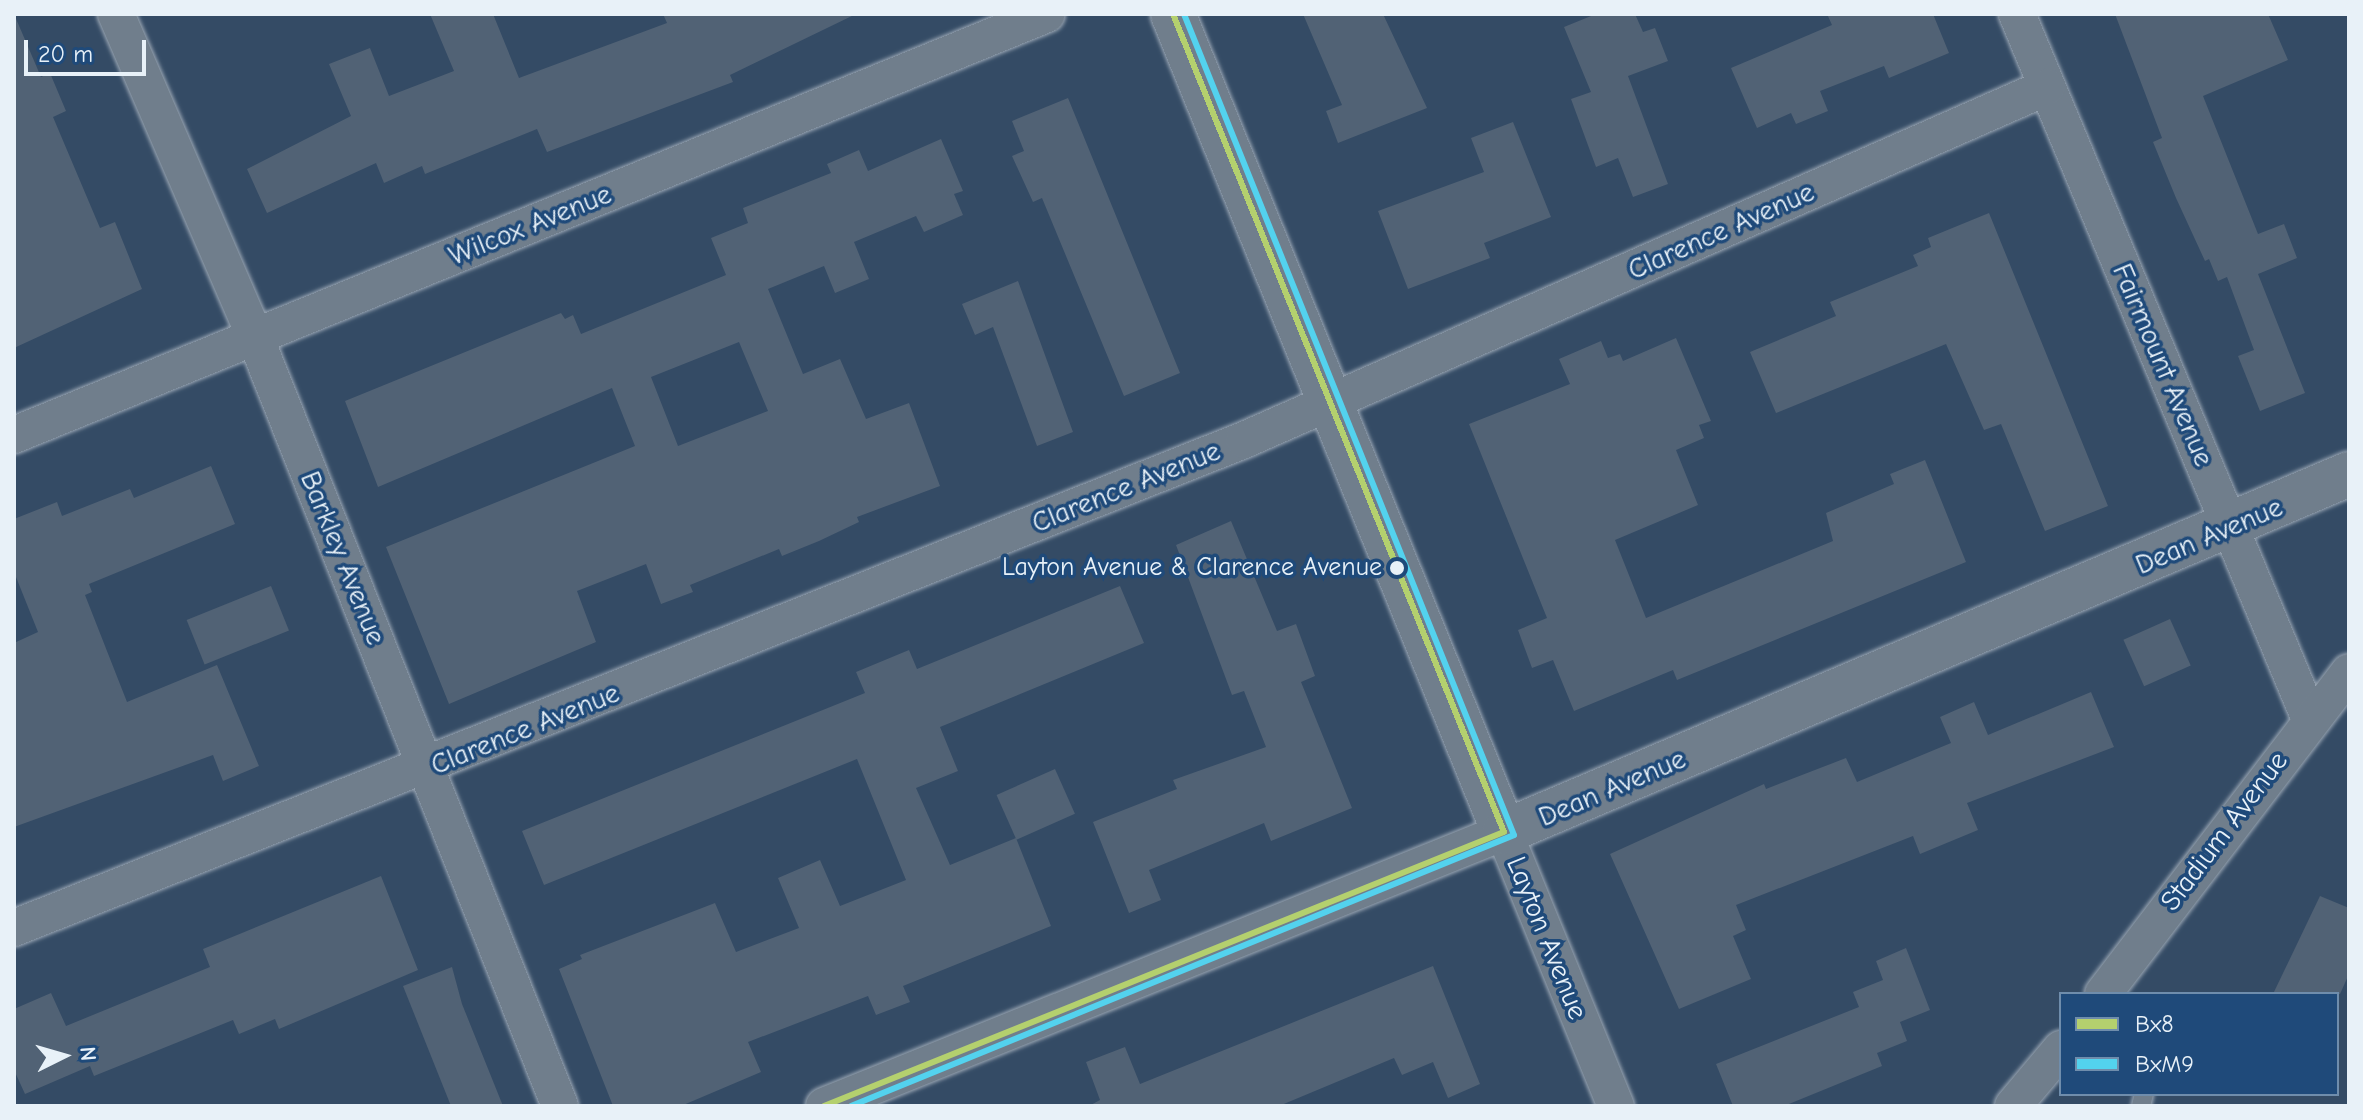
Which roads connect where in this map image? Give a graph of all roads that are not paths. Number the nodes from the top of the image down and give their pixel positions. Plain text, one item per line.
1 (116, 14) edge
2 (1047, 14) edge
3 (1173, 14) edge
4 (2017, 14) edge
5 (2047, 87) junction
6 (255, 337) junction
7 (1331, 403) junction
8 (14, 435) edge
9 (2349, 474) edge
10 (2230, 528) junction
11 (2349, 672) edge
12 (2309, 717) junction
13 (427, 769) junction
14 (1504, 832) junction
15 (14, 928) edge
16 (2104, 992) edge
17 (2059, 1051) edge
18 (560, 1106) edge
19 (824, 1106) edge
20 (1616, 1106) edge
21 (2013, 1106) edge

1 - 6 street, Barkley Avenue
2 - 6 street, Wilcox Avenue
3 - 7 street, Layton Avenue
4 - 5 street, Fairmount Avenue
5 - 7 street, Clarence Avenue
5 - 10 street, Fairmount Avenue
6 - 8 street, Wilcox Avenue
6 - 13 street, Barkley Avenue
7 - 13 street, Clarence Avenue
7 - 14 street, Layton Avenue
9 - 10 street, Dean Avenue
10 - 12 street, Fairmount Avenue
10 - 14 street, Dean Avenue
11 - 12 street, Stadium Avenue
12 - 16 street, Stadium Avenue
13 - 15 street, Clarence Avenue
13 - 18 street, Barkley Avenue
14 - 19 street, Dean Avenue
14 - 20 street, Layton Avenue
17 - 21 street

